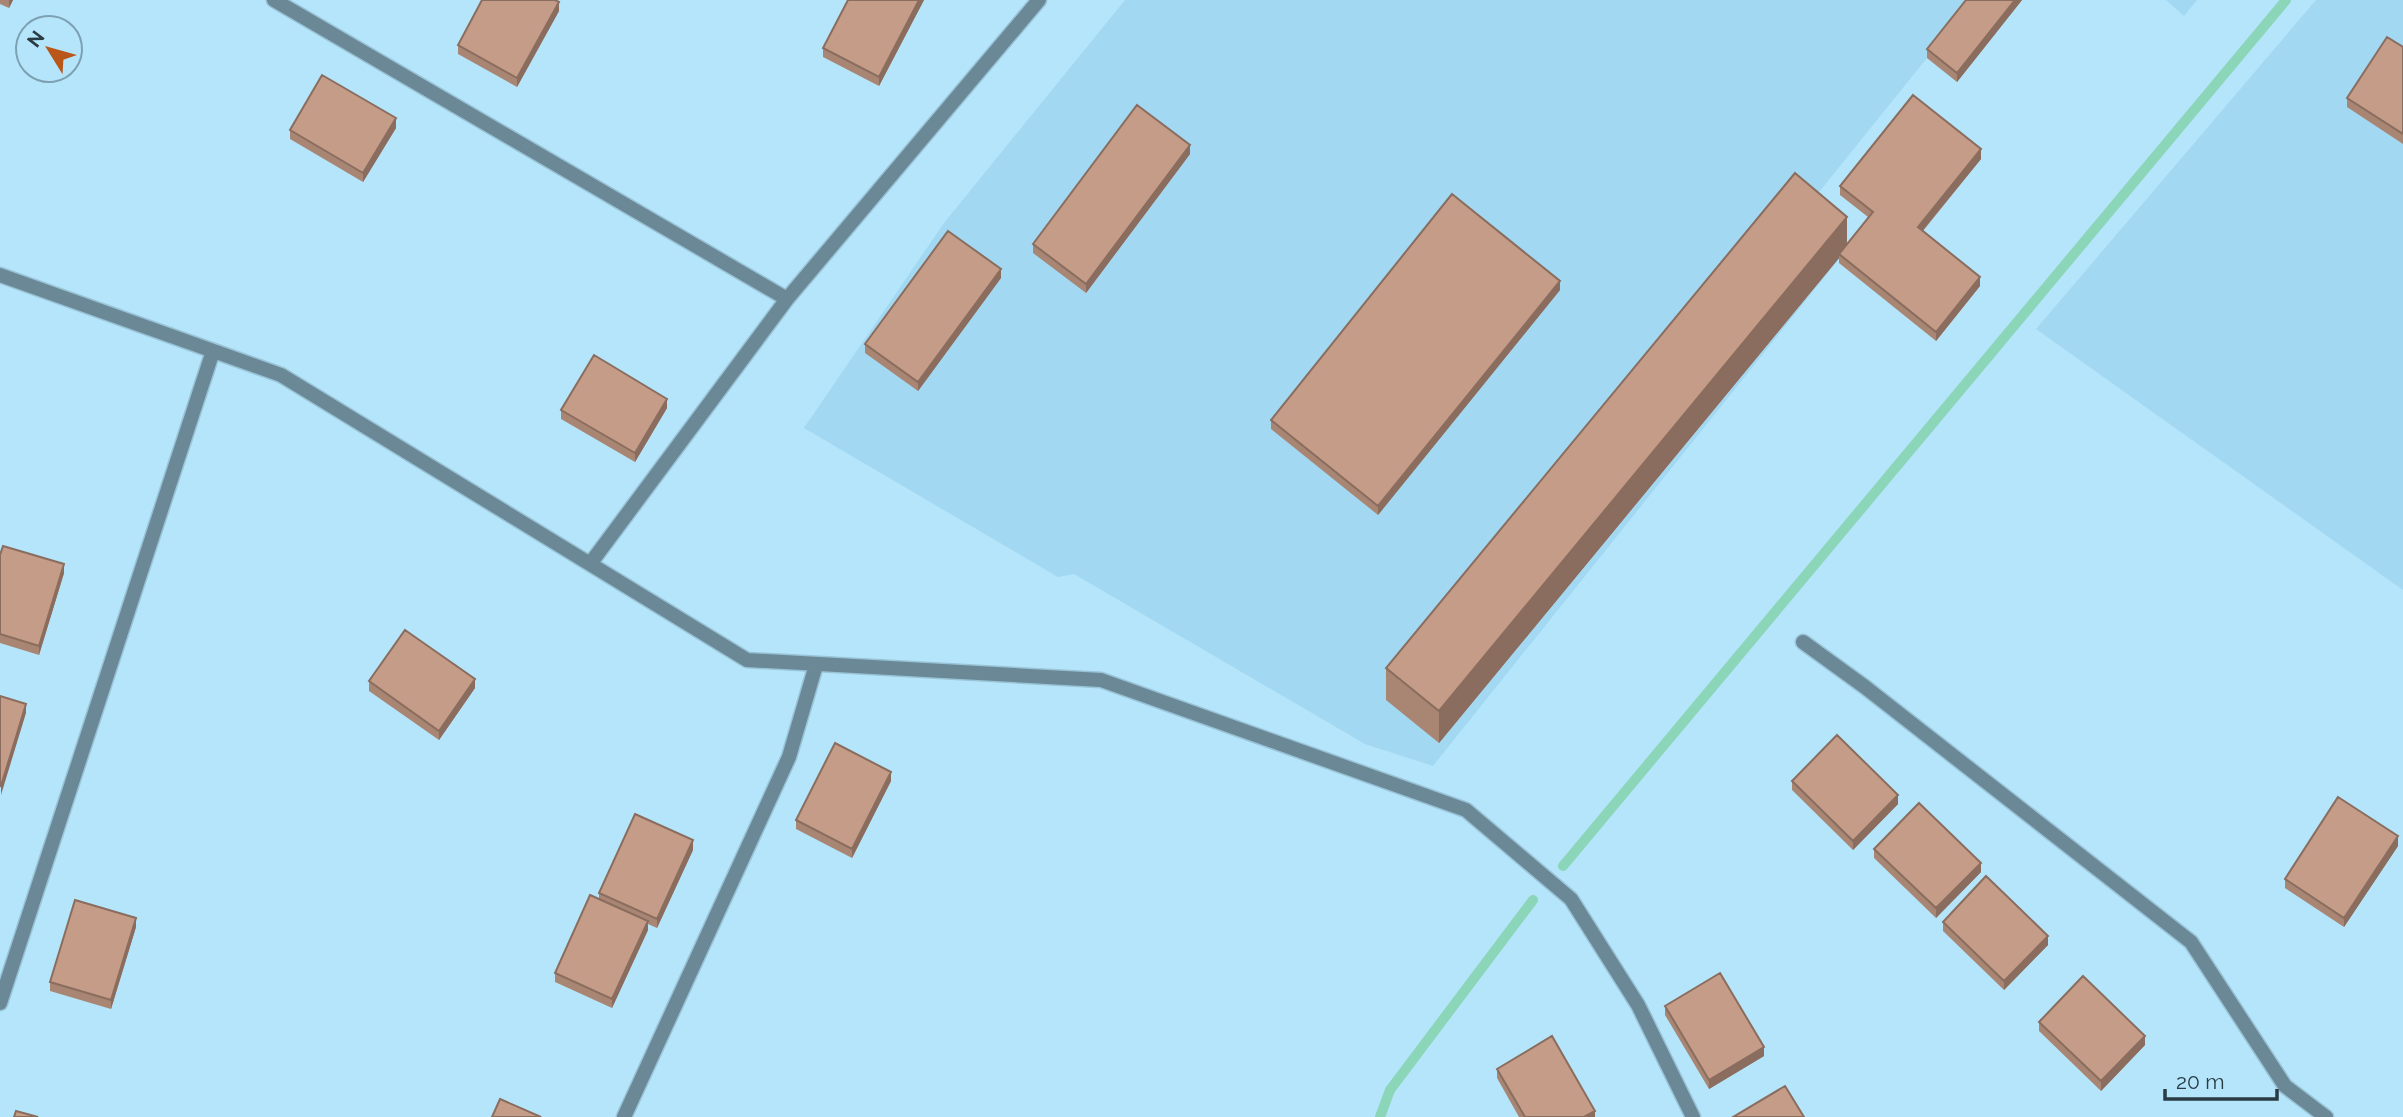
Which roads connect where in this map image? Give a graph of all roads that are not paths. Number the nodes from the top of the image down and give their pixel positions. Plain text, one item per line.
1 (274, 0) edge
2 (1039, 0) edge
3 (0, 275) edge
4 (787, 299) junction
5 (213, 351) junction
6 (590, 564) junction
7 (1803, 642) dead end
8 (816, 664) junction
9 (0, 1003) edge
10 (624, 1117) edge
11 (1693, 1117) edge
12 (2326, 1117) edge

1 - 4 street
2 - 4 street
3 - 5 street
4 - 6 street
5 - 6 street
5 - 9 street
6 - 8 street
7 - 12 street
8 - 10 street
8 - 11 street

